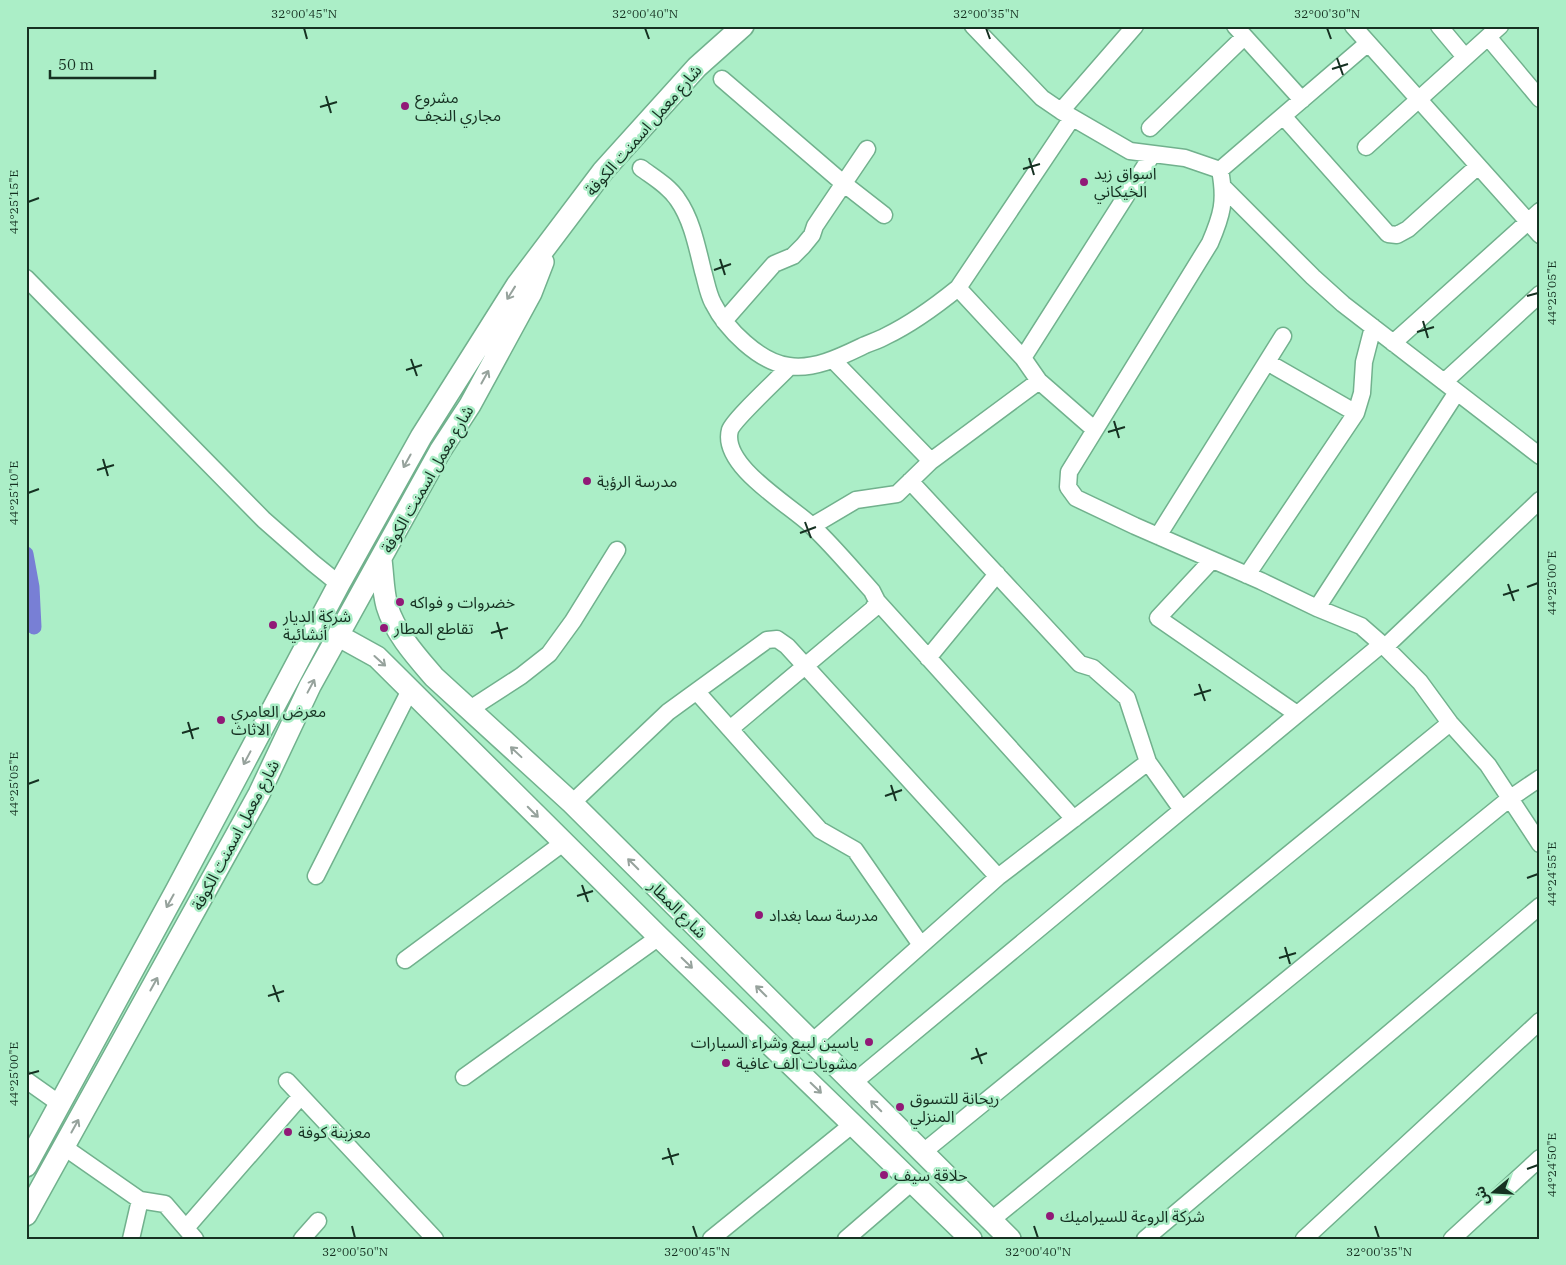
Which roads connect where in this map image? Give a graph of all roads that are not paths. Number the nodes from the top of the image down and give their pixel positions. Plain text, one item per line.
1 (743, 26) edge
2 (974, 26) edge
3 (1135, 26) edge
4 (1353, 26) edge
5 (1439, 26) edge
6 (1494, 31) edge
7 (1239, 32) edge
8 (1368, 42) junction
9 (1465, 57) junction
10 (722, 78) dead end
11 (1418, 99) junction
12 (1540, 99) edge
13 (1302, 100) junction
14 (1067, 114) junction
15 (1283, 116) junction
16 (1150, 128) dead end
17 (1366, 147) dead end
18 (867, 149) dead end
19 (1152, 155) junction
20 (1478, 166) junction
21 (640, 168) dead end
22 (1220, 170) junction
23 (843, 184) junction
24 (1222, 187) junction
25 (884, 215) dead end
26 (1534, 217) edge
27 (1540, 236) edge
28 (550, 240) junction
29 (26, 278) edge
30 (958, 288) junction
31 (1540, 294) edge
32 (724, 321) junction
33 (1372, 327) junction
34 (1283, 336) dead end
35 (1393, 343) junction
36 (1024, 358) junction
37 (833, 360) junction
38 (1267, 362) junction
39 (790, 366) junction
40 (1039, 381) junction
41 (1451, 387) junction
42 (1356, 413) junction
43 (1095, 430) junction
44 (421, 437) junction
45 (440, 451) junction
46 (1540, 456) edge
47 (931, 461) junction
48 (910, 481) junction
49 (1540, 500) edge
50 (812, 526) junction
51 (1158, 536) junction
52 (617, 550) dead end
53 (381, 560) junction
54 (1212, 560) junction
55 (997, 574) junction
56 (1247, 575) junction
57 (340, 584) junction
58 (877, 600) junction
59 (1317, 608) junction
60 (339, 636) junction
61 (1384, 646) junction
62 (928, 658) junction
63 (805, 666) junction
64 (410, 690) junction
65 (696, 692) junction
66 (470, 709) junction
67 (1297, 714) junction
68 (1450, 723) junction
69 (730, 730) junction
70 (1148, 762) junction
71 (1540, 778) edge
72 (1509, 799) junction
73 (572, 803) junction
74 (1182, 810) junction
75 (1074, 819) junction
76 (563, 843) junction
77 (1540, 844) edge
78 (316, 876) dead end
79 (998, 877) junction
80 (1540, 906) edge
81 (659, 937) junction
82 (921, 945) junction
83 (405, 960) dead end
84 (1540, 1021) edge
85 (812, 1042) junction
86 (464, 1076) dead end
87 (26, 1080) edge
88 (286, 1081) dead end
89 (853, 1083) junction
90 (301, 1096) junction
91 (60, 1104) junction
92 (892, 1122) junction
93 (853, 1124) junction
94 (872, 1142) junction
95 (59, 1155) junction
96 (30, 1158) edge
97 (1540, 1158) edge
98 (929, 1160) junction
99 (915, 1185) junction
100 (140, 1200) junction
101 (29, 1203) edge
102 (318, 1221) dead end
103 (990, 1221) junction
104 (191, 1233) edge
105 (131, 1239) edge
106 (302, 1239) edge
107 (435, 1239) edge
108 (711, 1239) edge
109 (846, 1239) edge
110 (971, 1239) edge
111 (1010, 1239) edge
112 (1145, 1239) edge
113 (1304, 1239) edge
114 (1452, 1239) edge

1 - 28 main road, شارع معمل اسمنت الكوفة
2 - 14 street
3 - 14 street
4 - 8 street
5 - 9 street
6 - 9 street
6 - 12 street
7 - 13 street
7 - 16 street
8 - 11 street
8 - 13 street
9 - 11 street
10 - 23 street
11 - 17 street
11 - 20 street
13 - 15 street
14 - 19 street
14 - 30 street
15 - 20 street
15 - 22 street
18 - 23 street
19 - 22 street
19 - 36 street
20 - 26 street
21 - 32 street
22 - 24 street
23 - 25 street
23 - 32 street
24 - 33 street
24 - 43 street
26 - 27 street
26 - 35 street
28 -> 44 main road, شارع معمل اسمنت الكوفة
45 -> 28 main road, شارع معمل اسمنت الكوفة
29 - 57 street
30 - 36 street
30 - 37 street
31 - 41 street
32 - 39 street
33 - 35 street
33 - 42 street
34 - 38 street
35 - 41 street
36 - 40 street
37 - 39 street
37 - 47 street
38 - 42 street
38 - 51 street
39 - 50 street
40 - 43 street
40 - 47 street
41 - 46 street
41 - 59 street
42 - 56 street
43 - 51 street
44 - 45 main road
44 -> 57 main road, شارع معمل اسمنت الكوفة
45 - 53 main road, شارع معمل اسمنت الكوفة
47 - 48 street
48 - 50 street
48 - 55 street
49 - 61 street
50 - 58 street
51 - 54 street
52 - 66 street
53 - 60 main road, شارع معمل اسمنت الكوفة
53 - 66 main road, شارع المطار
54 - 56 street
54 - 67 street
55 - 62 street
55 - 70 street
56 - 59 street
57 -> 91 main road, شارع معمل اسمنت الكوفة
58 - 62 street
58 - 63 street
59 - 61 street
60 -> 64 main road, شارع المطار
95 -> 60 main road, شارع معمل اسمنت الكوفة
61 - 67 street
61 - 68 street
62 - 75 street
63 - 65 street
63 - 69 street
63 - 79 street
64 -> 76 main road, شارع المطار
64 - 78 street
65 - 69 street
65 - 73 street
73 -> 66 main road, شارع المطار
67 - 74 street
68 - 72 street
68 - 98 street
69 - 82 street
70 - 74 street
70 - 75 street
71 - 72 street
72 - 77 street
72 - 103 street
85 -> 73 main road, شارع المطار
74 - 89 street
75 - 79 street
76 - 81 main road, شارع المطار
76 - 83 street
79 - 82 street
80 - 112 street
81 - 86 street
81 -> 93 main road, شارع المطار
82 - 85 street
84 - 113 street
85 - 89 main road, شارع المطار
87 - 91 street
88 - 90 street
92 -> 89 main road, شارع المطار
90 - 104 street
90 - 107 street
91 - 96 main road, شارع معمل اسمنت الكوفة
92 - 94 main road
92 - 98 main road, شارع المطار
93 - 94 main road, شارع المطار
93 - 108 street
94 - 99 main road, شارع المطار
95 - 96 main road
95 - 100 street
95 - 101 main road, شارع معمل اسمنت الكوفة
97 - 114 street
98 - 99 main road
98 - 103 main road, شارع المطار
99 - 109 street
99 - 110 main road, شارع المطار
100 - 104 street
100 - 105 street
102 - 106 street
103 - 111 main road, شارع المطار

